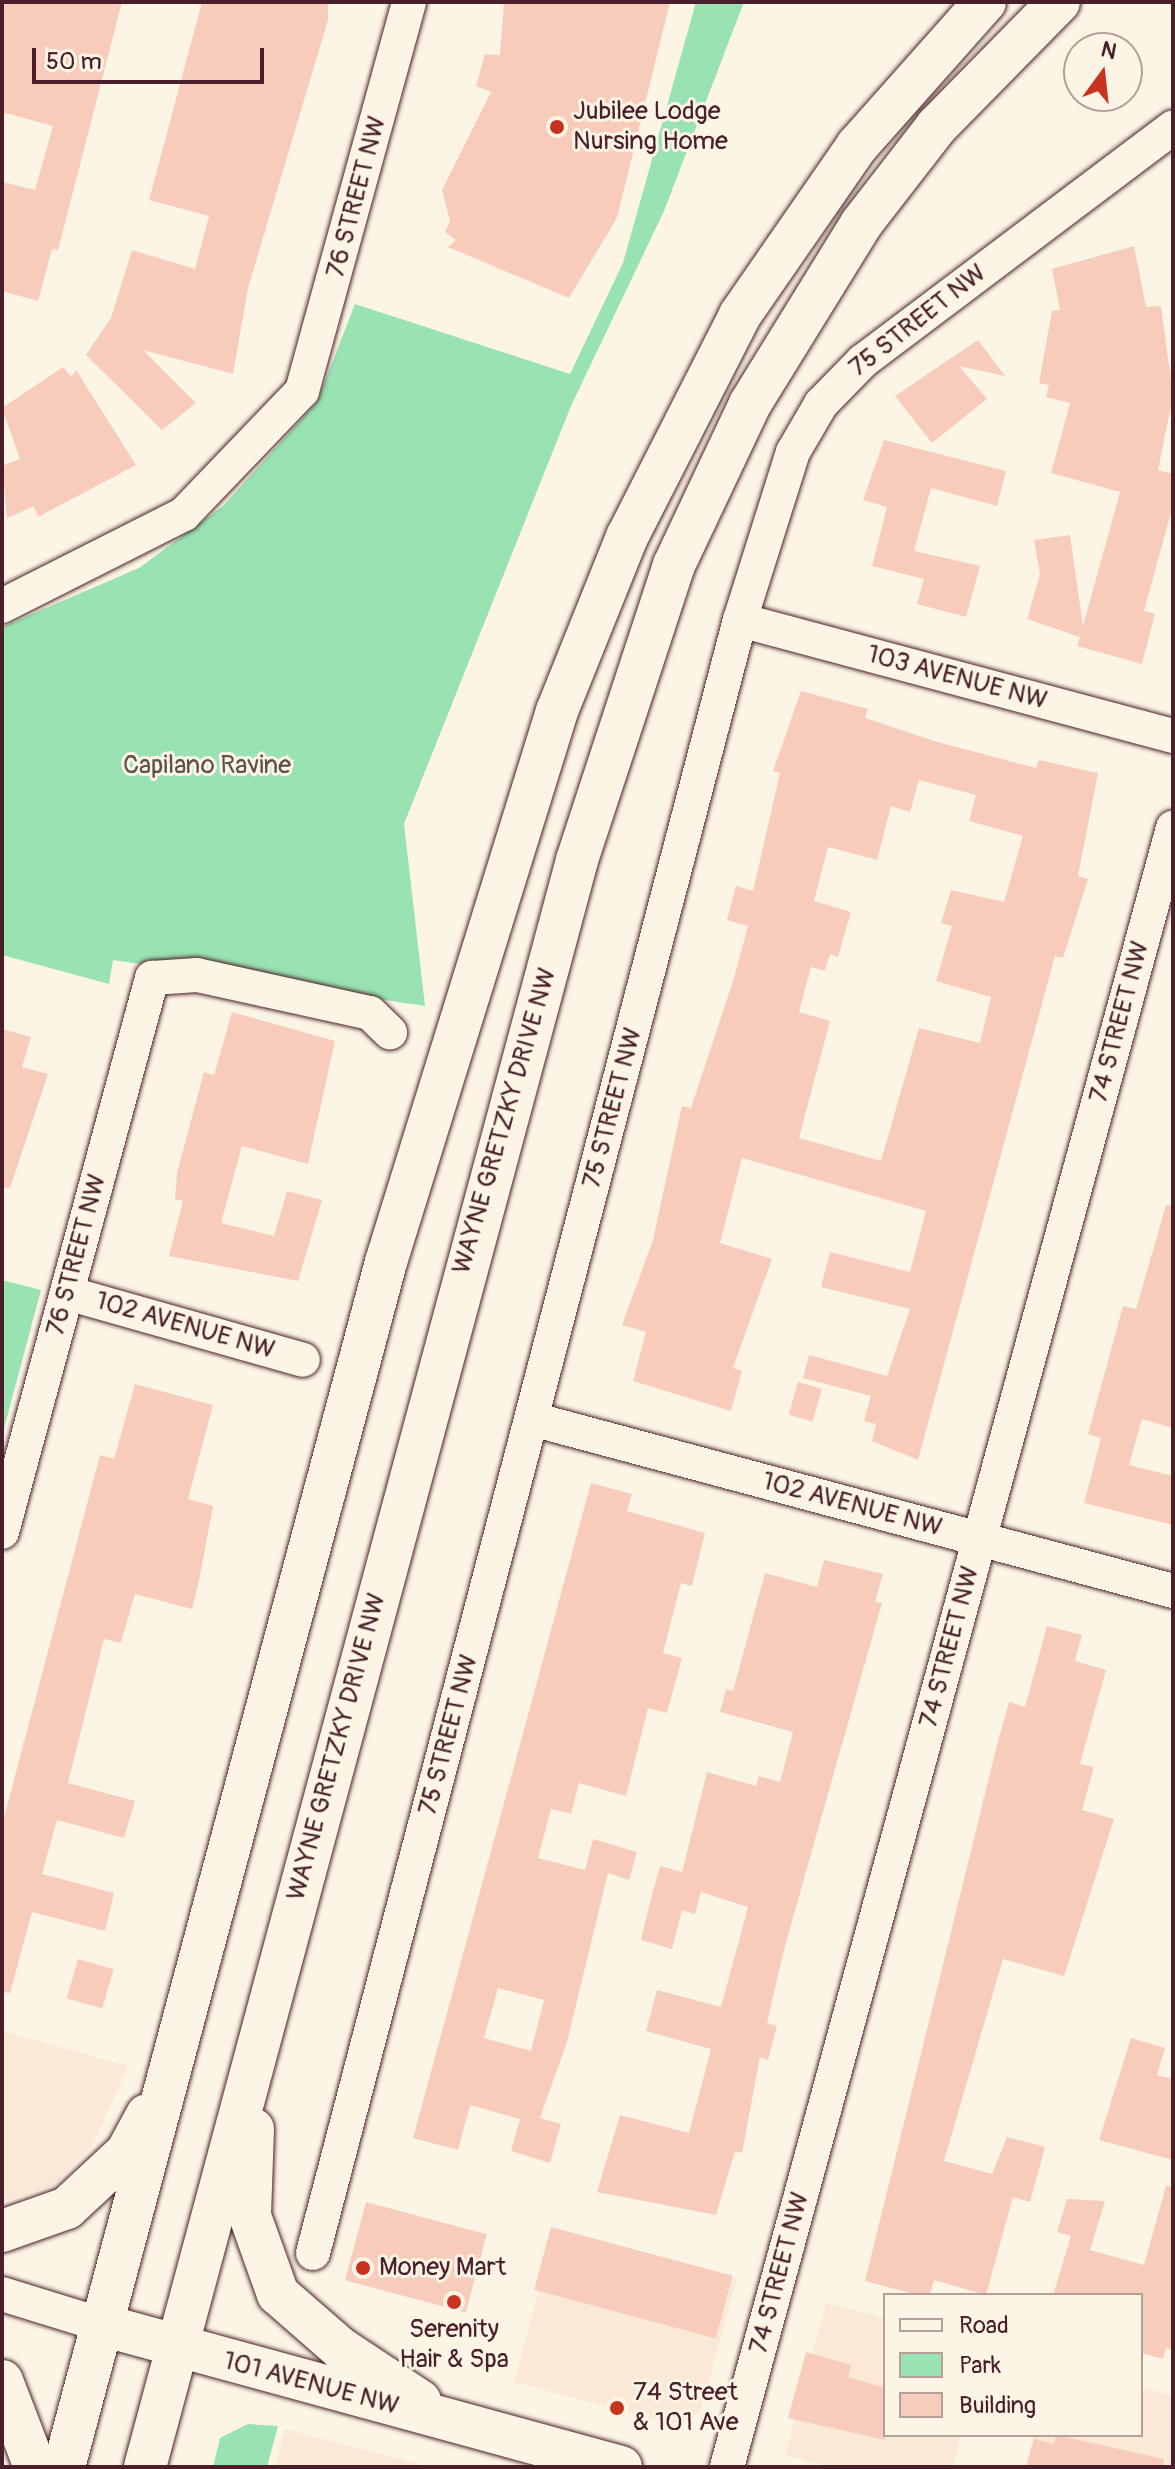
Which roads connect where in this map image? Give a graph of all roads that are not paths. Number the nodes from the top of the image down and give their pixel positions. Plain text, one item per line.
1 (409, 2) edge
2 (985, 2) edge
3 (1059, 2) edge
4 (1169, 140) edge
5 (2, 606) edge
6 (740, 620) junction
7 (1173, 736) edge
8 (1173, 828) edge
9 (390, 1032) dead end
10 (67, 1293) junction
11 (303, 1360) dead end
12 (532, 1419) junction
13 (2, 1532) edge
14 (979, 1539) junction
15 (1173, 1591) edge
16 (174, 2060) junction
17 (251, 2072) junction
18 (2, 2231) edge
19 (313, 2253) dead end
20 (2, 2294) edge
21 (102, 2325) junction
22 (176, 2347) junction
23 (2, 2381) edge
24 (452, 2421) junction
25 (35, 2467) edge
26 (64, 2467) edge
27 (145, 2467) edge
28 (621, 2467) edge
29 (727, 2467) edge

1 - 5 street, 76 STREET NW
2 - 16 main road
3 - 17 main road, WAYNE GRETZKY DRIVE NW
4 - 6 street, 75 STREET NW
6 - 7 street, 103 AVENUE NW
6 - 12 street, 75 STREET NW
8 - 14 street, 74 STREET NW
9 - 10 street, 76 STREET NW
10 - 11 street, 102 AVENUE NW
10 - 13 street, 76 STREET NW
12 - 14 street, 102 AVENUE NW
12 - 19 street, 75 STREET NW
14 - 15 street, 102 AVENUE NW
14 - 29 street, 74 STREET NW
16 - 18 main road
16 - 21 main road
17 - 22 main road, WAYNE GRETZKY DRIVE NW
17 - 24 main road
20 - 21 street, 101 AVENUE NW
21 - 22 main road, 101 AVENUE NW
21 - 26 main road
22 - 24 main road, 101 AVENUE NW
22 - 27 main road
23 - 25 main road
24 - 28 main road, 101 AVENUE NW

